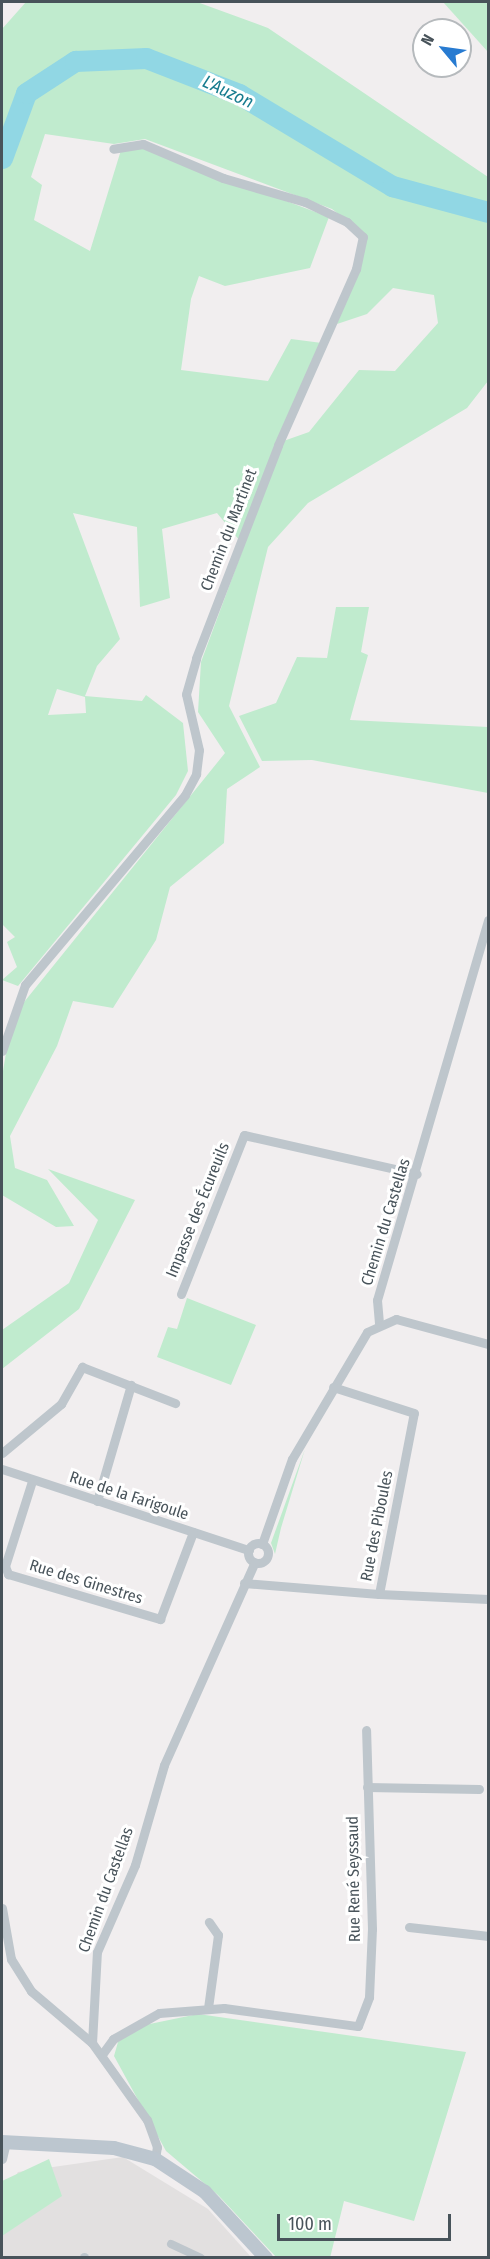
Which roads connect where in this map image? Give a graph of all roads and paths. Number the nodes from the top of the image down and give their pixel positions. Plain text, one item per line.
1 (113, 149) dead end
2 (489, 920) edge
3 (2, 1051) edge
4 (417, 1174) junction
5 (181, 1294) dead end
6 (379, 1323) junction
7 (489, 1344) edge
8 (131, 1385) junction
9 (333, 1387) junction
10 (175, 1403) dead end
11 (2, 1453) edge
12 (2, 1468) edge
13 (32, 1481) junction
14 (97, 1501) junction
15 (193, 1532) junction
16 (262, 1544) junction
17 (249, 1550) junction
18 (255, 1562) junction
19 (244, 1583) junction
20 (379, 1594) junction
21 (489, 1599) edge
22 (366, 1730) dead end
23 (368, 1787) junction
24 (479, 1789) dead end
25 (2, 1908) edge
26 (209, 1922) dead end
27 (410, 1927) dead end
28 (489, 1936) edge
29 (208, 2008) junction
30 (92, 2043) junction
31 (103, 2053) junction
32 (4, 2142) edge
33 (2, 2159) edge
34 (155, 2159) junction
35 (171, 2244) dead end
36 (201, 2258) edge
37 (266, 2258) edge

1 - 3 street, Chemin du Martinet
2 - 4 street, Chemin du Castellas
4 - 5 street, Impasse des Écureuils
4 - 6 street, Chemin du Castellas
6 - 7 street
6 - 9 street
8 - 10 street
8 - 11 street
8 - 14 street
9 - 16 street
9 - 20 street, Rue des Piboules
12 - 13 street, Rue de la Farigoule
13 - 14 street, Rue de la Farigoule
13 - 15 street, Rue des Ginestres
14 - 15 street, Rue de la Farigoule
15 - 17 street, Rue de la Farigoule
16 - 17 street
16 - 18 street, Chemin du Castellas
17 - 18 street
18 - 19 street, Chemin du Castellas
19 - 20 street, Rue des Piboules
19 - 30 street, Chemin du Castellas
20 - 21 street
22 - 23 street, Rue René Seyssaud
23 - 24 street
23 - 29 street, Rue René Seyssaud
25 - 30 street
26 - 29 street
27 - 28 street
29 - 31 street
30 - 31 street
31 - 34 street
32 - 33 street
32 - 34 main road
34 - 37 main road
35 - 36 street

